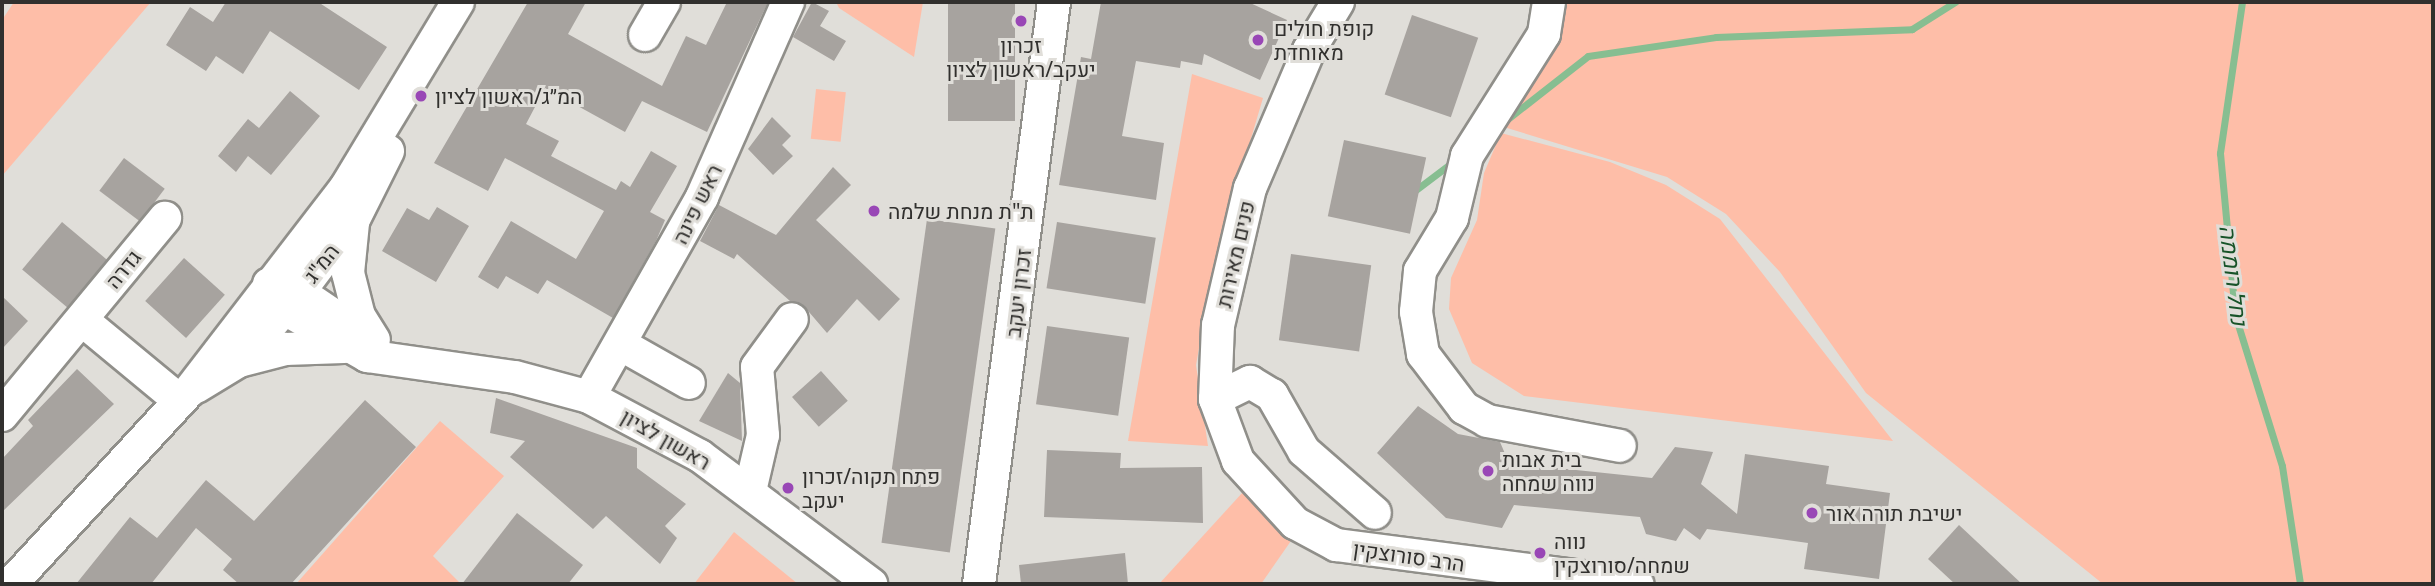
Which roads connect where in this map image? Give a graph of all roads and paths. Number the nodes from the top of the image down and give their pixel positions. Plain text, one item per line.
1 (458, 2) edge
2 (664, 2) edge
3 (788, 2) edge
4 (1054, 2) edge
5 (1338, 2) edge
6 (1549, 2) edge
7 (645, 35) dead end
8 (404, 99) junction
9 (165, 218) dead end
10 (354, 219) junction
11 (284, 295) junction
12 (792, 319) dead end
13 (82, 320) junction
14 (620, 344) junction
15 (379, 346) junction
16 (344, 347) junction
17 (239, 361) junction
18 (429, 366) junction
19 (690, 383) dead end
20 (185, 396) junction
21 (589, 397) junction
22 (1215, 399) junction
23 (2, 415) edge
24 (1620, 446) dead end
25 (750, 491) junction
26 (1276, 507) joint
27 (1375, 513) dead end
28 (11, 584) edge
29 (871, 584) edge
30 (979, 584) edge
31 (1637, 584) edge

1 - 8 street, המ"ג
2 - 7 street
3 - 14 street, ראש פינה
4 - 30 street, זכרון יעקב
5 - 22 street, פנים מאירות
6 - 24 street
8 - 10 street, המ"ג
8 - 11 street, המ"ג
9 - 13 street, גדרה
10 - 11 street, המ"ג
10 - 15 street
11 - 15 street, ראשון לציון
11 - 16 street, ראשון לציון
11 - 17 street, המ"ג
11 - 20 street, המ"ג
12 - 25 street
13 - 20 street
13 - 23 street, גדרה
14 - 19 street
14 - 21 street, ראש פינה
15 - 18 street, ראשון לציון
16 - 17 street
16 - 18 street, ראשון לציון
17 - 20 street, המ"ג
18 - 21 street, ראשון לציון
20 - 28 street, המ"ג
21 - 25 street, ראשון לציון
22 - 26 street, פנים מאירות
22 - 27 street
25 - 29 street, ראשון לציון
26 - 31 street, הרב סורוצקין

